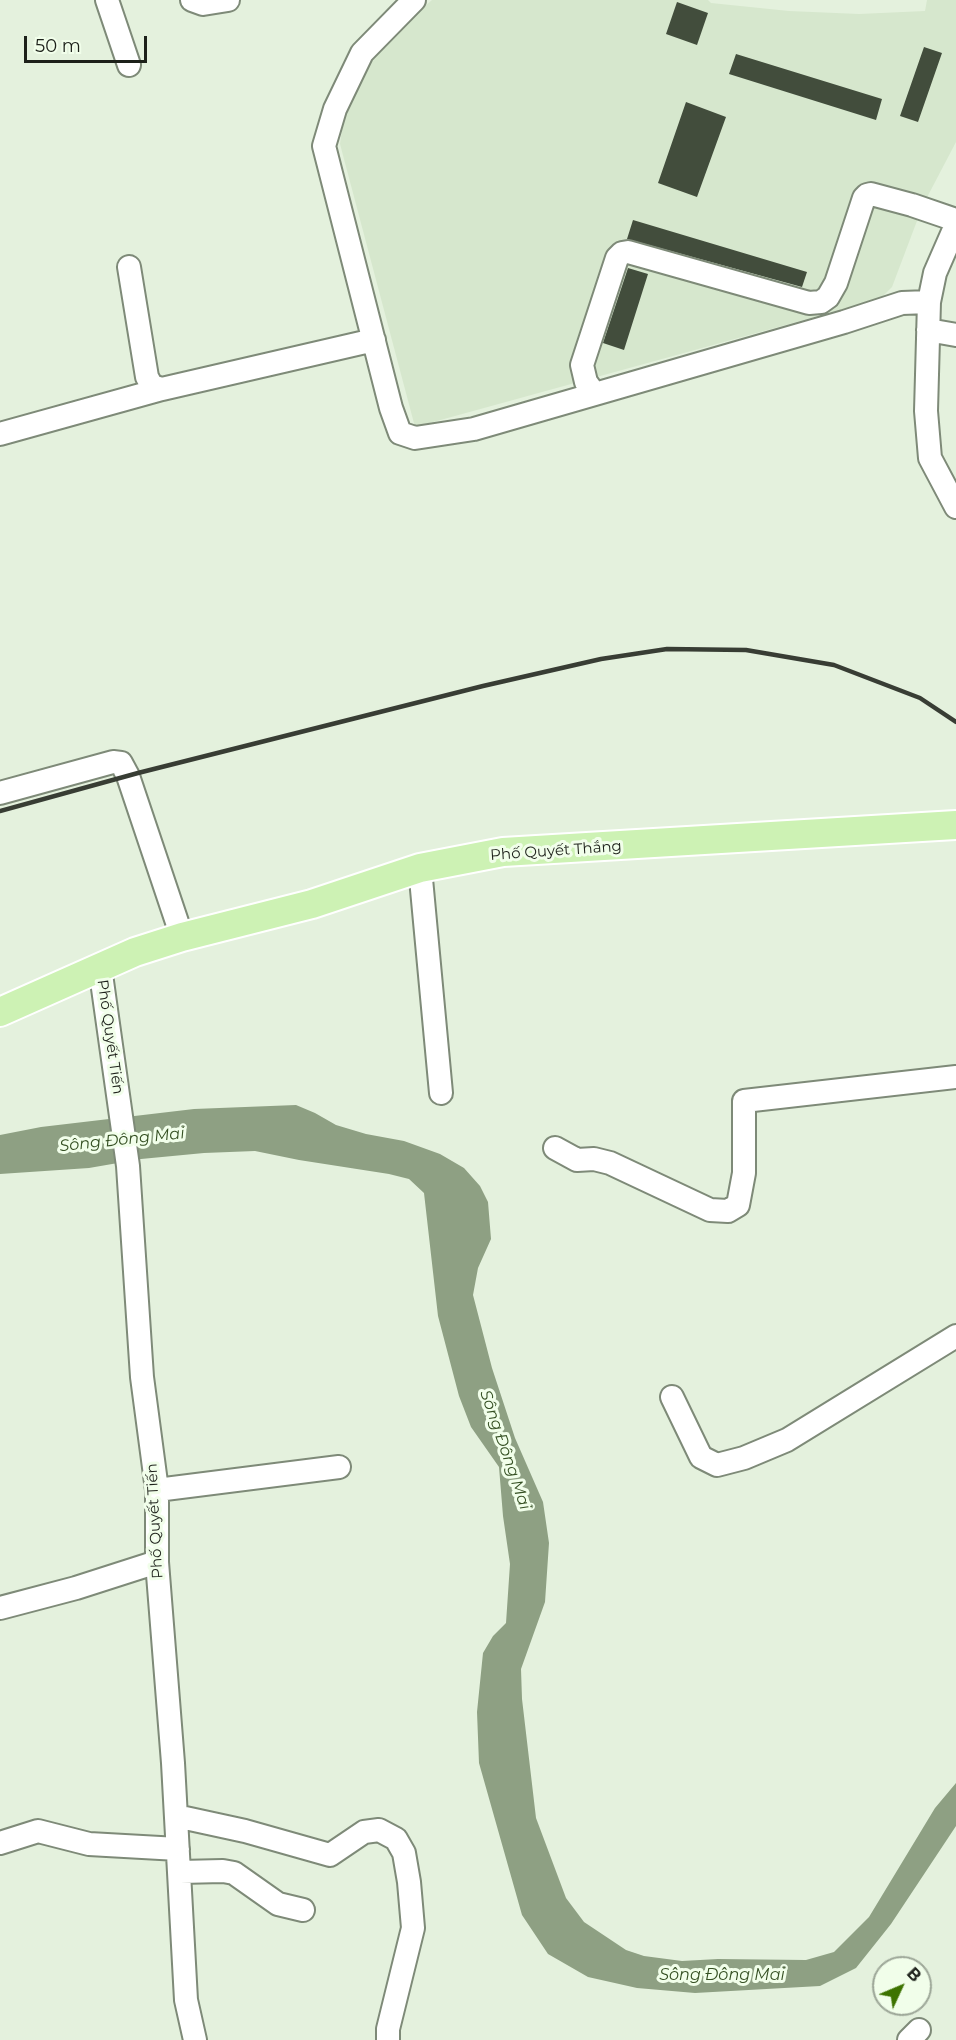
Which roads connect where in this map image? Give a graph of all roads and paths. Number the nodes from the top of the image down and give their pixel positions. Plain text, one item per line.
1 (192, 0) edge
2 (228, 0) edge
3 (414, 0) edge
4 (114, 1) edge
5 (129, 65) dead end
6 (956, 223) edge
7 (129, 267) dead end
8 (929, 302) junction
9 (928, 330) junction
10 (956, 334) edge
11 (374, 340) junction
12 (162, 388) junction
13 (594, 393) junction
14 (0, 434) edge
15 (956, 507) edge
16 (0, 793) edge
17 (956, 825) edge
18 (420, 868) junction
19 (182, 937) junction
20 (100, 967) junction
21 (0, 1012) edge
22 (956, 1077) edge
23 (441, 1093) dead end
24 (555, 1148) dead end
25 (956, 1336) edge
26 (672, 1397) dead end
27 (339, 1467) dead end
28 (156, 1491) junction
29 (157, 1562) junction
30 (0, 1608) edge
31 (176, 1816) junction
32 (0, 1843) edge
33 (178, 1849) junction
34 (180, 1872) junction
35 (303, 1910) dead end
36 (195, 2040) edge
37 (388, 2040) edge

1 - 2 street
3 - 11 street
4 - 5 street
6 - 8 street
6 - 13 street
7 - 12 street
8 - 9 street
8 - 13 street
9 - 10 street
9 - 15 street
11 - 12 street
11 - 13 street
12 - 14 street
16 - 19 street
17 - 18 main road, Phố Quyết Thắng
18 - 19 main road, Phố Quyết Thắng
18 - 23 street
19 - 20 main road, Phố Quyết Thắng
20 - 21 main road, Phố Quyết Thắng
20 - 28 street, Phố Quyết Tiến
22 - 24 street
25 - 26 street
27 - 28 street
28 - 29 street, Phố Quyết Tiến
29 - 30 street
29 - 31 street, Phố Quyết Tiến
31 - 33 street, Phố Quyết Tiến
31 - 37 street
32 - 33 street
33 - 34 street, Phố Quyết Tiến
34 - 35 street
34 - 36 street, Phố Quyết Tiến

